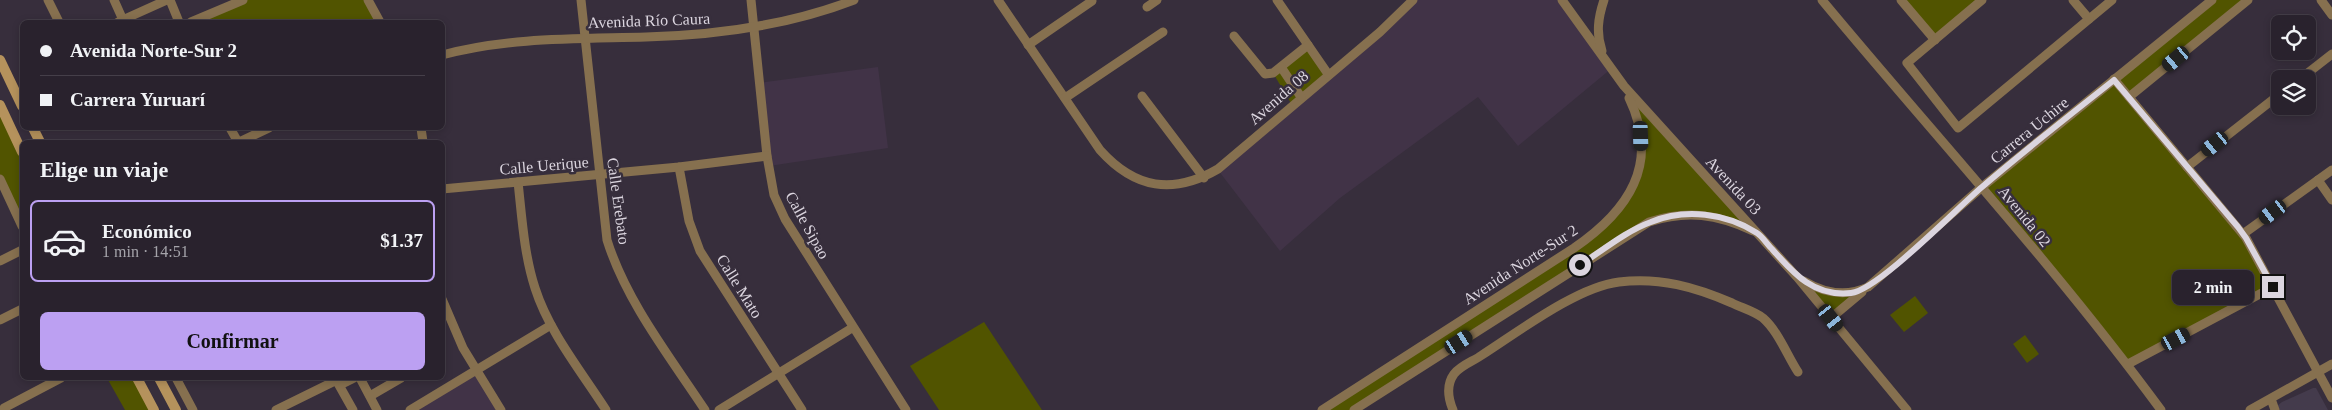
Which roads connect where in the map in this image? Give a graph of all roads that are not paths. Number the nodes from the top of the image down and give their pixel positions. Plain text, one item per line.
1 (48, 0) edge
2 (114, 0) edge
3 (168, 0) edge
4 (243, 0) edge
5 (368, 0) edge
6 (581, 0) edge
7 (751, 0) edge
8 (854, 0) edge
9 (998, 0) edge
10 (1157, 0) edge
11 (1277, 0) edge
12 (1413, 0) edge
13 (1562, 0) edge
14 (1604, 0) edge
15 (1822, 0) edge
16 (1901, 0) edge
17 (1982, 0) edge
18 (2073, 0) edge
19 (2112, 0) edge
20 (2212, 0) edge
21 (2248, 0) edge
22 (2321, 0) edge
23 (1092, 1) dead end
24 (1147, 7) dead end
25 (2332, 15) edge
26 (2089, 19) junction
27 (58, 20) edge
28 (121, 20) edge
29 (123, 20) edge
30 (178, 20) edge
31 (195, 20) edge
32 (379, 20) edge
33 (753, 28) junction
34 (1163, 32) dead end
35 (1234, 36) dead end
36 (585, 38) junction
37 (1934, 40) junction
38 (1028, 45) junction
39 (1308, 45) junction
40 (445, 54) edge
41 (2332, 54) edge
42 (1605, 59) junction
43 (0, 60) edge
44 (1281, 67) junction
45 (2312, 70) edge
46 (1328, 74) junction
47 (2114, 80) junction
48 (1624, 86) junction
49 (1142, 96) dead end
50 (1302, 96) junction
51 (2130, 97) junction
52 (1065, 98) junction
53 (2271, 101) edge
54 (20, 102) edge
55 (0, 105) edge
56 (265, 130) edge
57 (243, 140) edge
58 (20, 148) edge
59 (767, 156) junction
60 (679, 167) junction
61 (2187, 167) junction
62 (2332, 170) edge
63 (599, 174) junction
64 (1204, 178) junction
65 (0, 179) edge
66 (2318, 180) junction
67 (518, 182) junction
68 (1982, 187) junction
69 (445, 189) edge
70 (2332, 200) edge
71 (20, 222) edge
72 (1758, 233) junction
73 (2243, 234) junction
74 (20, 251) edge
75 (0, 261) edge
76 (1797, 277) junction
77 (1868, 287) junction
78 (2273, 287) junction
79 (445, 306) edge
80 (20, 310) edge
81 (1831, 318) junction
82 (0, 320) edge
83 (551, 325) junction
84 (852, 328) junction
85 (2128, 364) junction
86 (2332, 364) edge
87 (475, 370) junction
88 (1798, 372) dead end
89 (778, 373) junction
90 (2319, 373) junction
91 (57, 380) edge
92 (138, 380) edge
93 (160, 380) edge
94 (177, 380) edge
95 (361, 380) edge
96 (398, 380) edge
97 (337, 381) edge
98 (370, 396) junction
99 (2332, 398) edge
100 (2271, 399) junction
101 (3, 406) edge
102 (154, 410) edge
103 (176, 410) edge
104 (193, 410) edge
105 (276, 410) edge
106 (353, 410) edge
107 (377, 410) edge
108 (410, 410) edge
109 (501, 410) edge
110 (606, 410) edge
111 (705, 410) edge
112 (719, 410) edge
113 (802, 410) edge
114 (906, 410) edge
115 (1322, 410) edge
116 (1354, 410) edge
117 (1453, 410) edge
118 (1907, 410) edge
119 (2161, 410) edge
120 (2250, 410) edge
121 (2275, 410) edge

1 - 27 street
2 - 28 street
3 - 29 street
3 - 30 street
4 - 31 street
5 - 32 street
6 - 36 street, Calle Erebato
7 - 33 street, Calle Sipao
8 - 33 street, Avenida Río Caura
9 - 38 street, Avenida 08
10 - 24 street
11 - 39 street
12 - 46 street, Avenida 08
13 - 42 street, Avenida 03
14 - 42 street
15 - 68 street, Avenida 02
16 - 37 street
17 - 37 street
18 - 26 street
19 - 26 street
20 - 47 street, Carrera Uchire
21 - 51 street
22 - 25 street
23 - 38 street
26 - 37 street
33 - 36 street, Avenida Río Caura
33 - 59 street, Calle Sipao
34 - 52 street
35 - 44 street
36 - 40 street, Avenida Río Caura
36 - 63 street, Calle Erebato
38 - 52 street, Avenida 08
39 - 44 street
39 - 46 street
41 - 45 street
42 - 48 street, Avenida 03
43 - 54 main road
44 - 50 street
46 - 50 street, Avenida 08
47 - 51 street
47 - 68 street, Carrera Uchire
48 - 72 street, Avenida 03
48 - 115 street, Avenida Norte-Sur 2
49 - 64 street
50 - 64 street, Avenida 08
51 - 61 street
52 - 64 street, Avenida 08
53 - 61 street
55 - 58 main road
56 - 57 street
59 - 60 street, Calle Uerique
59 - 84 street, Calle Sipao
60 - 63 street, Calle Uerique
60 - 89 street, Calle Mato
61 - 73 street
62 - 66 street
63 - 67 street, Calle Uerique
63 - 111 street, Calle Erebato
65 - 71 street
66 - 70 street
66 - 73 street
67 - 69 street, Calle Uerique
67 - 83 street
68 - 77 street, Carrera Uchire
68 - 85 street, Avenida 02
72 - 76 street, Avenida 03
72 - 116 street, Avenida Norte-Sur 2
73 - 78 street
74 - 75 street
76 - 77 street, Carrera Uchire
76 - 81 street, Avenida 03
77 - 81 street, Carrera Uchire
78 - 85 street
78 - 90 street
79 - 87 street
80 - 82 street
81 - 118 street, Avenida 03
83 - 87 street
83 - 110 street
84 - 89 street
84 - 114 street, Calle Sipao
85 - 119 street, Avenida 02
86 - 90 street
87 - 108 street
87 - 109 street
88 - 117 street
89 - 112 street
89 - 113 street, Calle Mato
90 - 99 street
90 - 100 street
91 - 101 street
92 - 102 main road
93 - 103 main road
94 - 104 street
95 - 98 street
96 - 98 street
97 - 105 street
97 - 106 street
98 - 107 street
100 - 120 street
100 - 121 street

